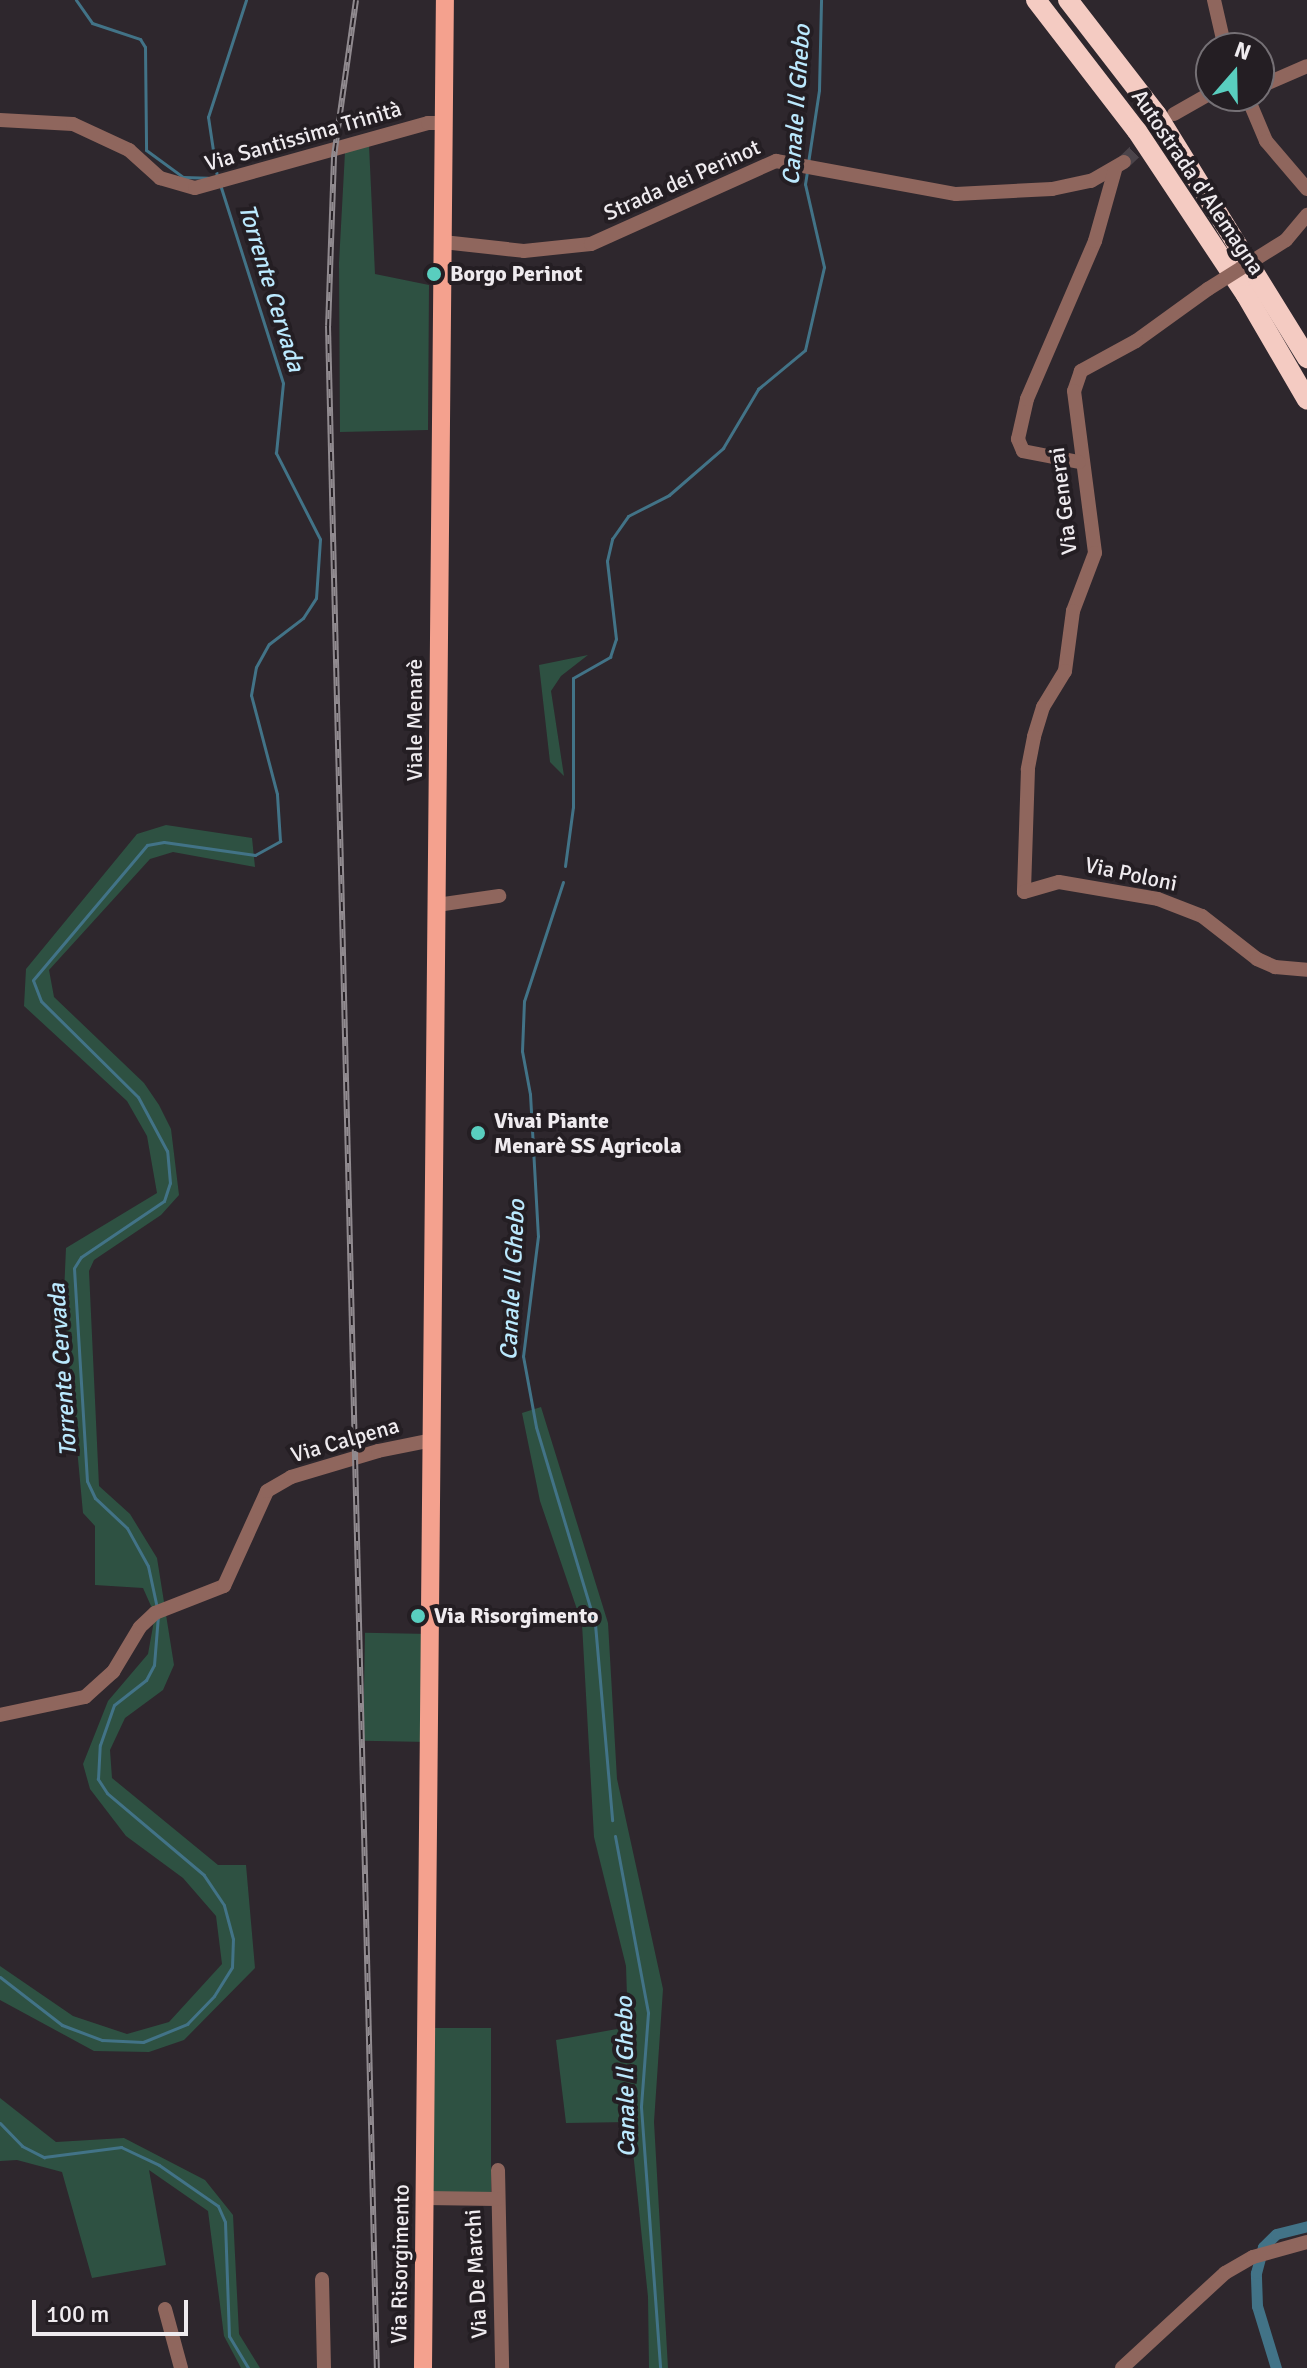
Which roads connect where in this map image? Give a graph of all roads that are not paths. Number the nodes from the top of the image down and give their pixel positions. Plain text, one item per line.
1 (445, 0) edge
2 (1036, 0) edge
3 (1068, 0) edge
4 (1214, 0) edge
5 (1221, 32) edge
6 (1307, 66) edge
7 (1275, 80) edge
8 (1195, 102) edge
9 (1254, 112) edge
10 (1174, 114) tunnel mouth
11 (0, 120) edge
12 (444, 123) junction
13 (1307, 189) edge
14 (1307, 215) edge
15 (443, 242) junction
16 (1307, 358) edge
17 (1307, 400) edge
18 (1079, 462) junction
19 (1024, 892) joint
20 (499, 896) dead end
21 (437, 905) junction
22 (1307, 970) edge
23 (432, 1440) junction
24 (0, 1715) edge
25 (498, 2170) dead end
26 (425, 2198) junction
27 (497, 2199) junction
28 (1307, 2242) edge
29 (322, 2279) dead end
30 (165, 2309) dead end
31 (1130, 2365) edge
32 (181, 2368) edge
33 (324, 2368) edge
34 (423, 2368) edge
35 (502, 2368) edge

1 - 12 main road, Viale Menarè
2 - 17 highway, Autostrada d'Alemagna
3 - 16 highway, Autostrada d'Alemagna
4 - 5 street
6 - 7 street
8 - 10 street
9 - 13 street
11 - 12 street, Via Santissima Trinità
12 - 15 main road, Viale Menarè
14 - 18 street, Via Generai, bridge
15 - 18 street, Strada dei Perinot
15 - 21 main road, Viale Menarè
18 - 19 street, Via Generai
19 - 22 street, Via Poloni
20 - 21 street
21 - 23 main road, Viale Menarè
23 - 24 street, Via Calpena
23 - 26 main road, Via Risorgimento
25 - 27 street
26 - 27 street, Via De Marchi
26 - 34 main road, Via Risorgimento
27 - 35 street, Via De Marchi
28 - 31 street
29 - 33 street
30 - 32 street

